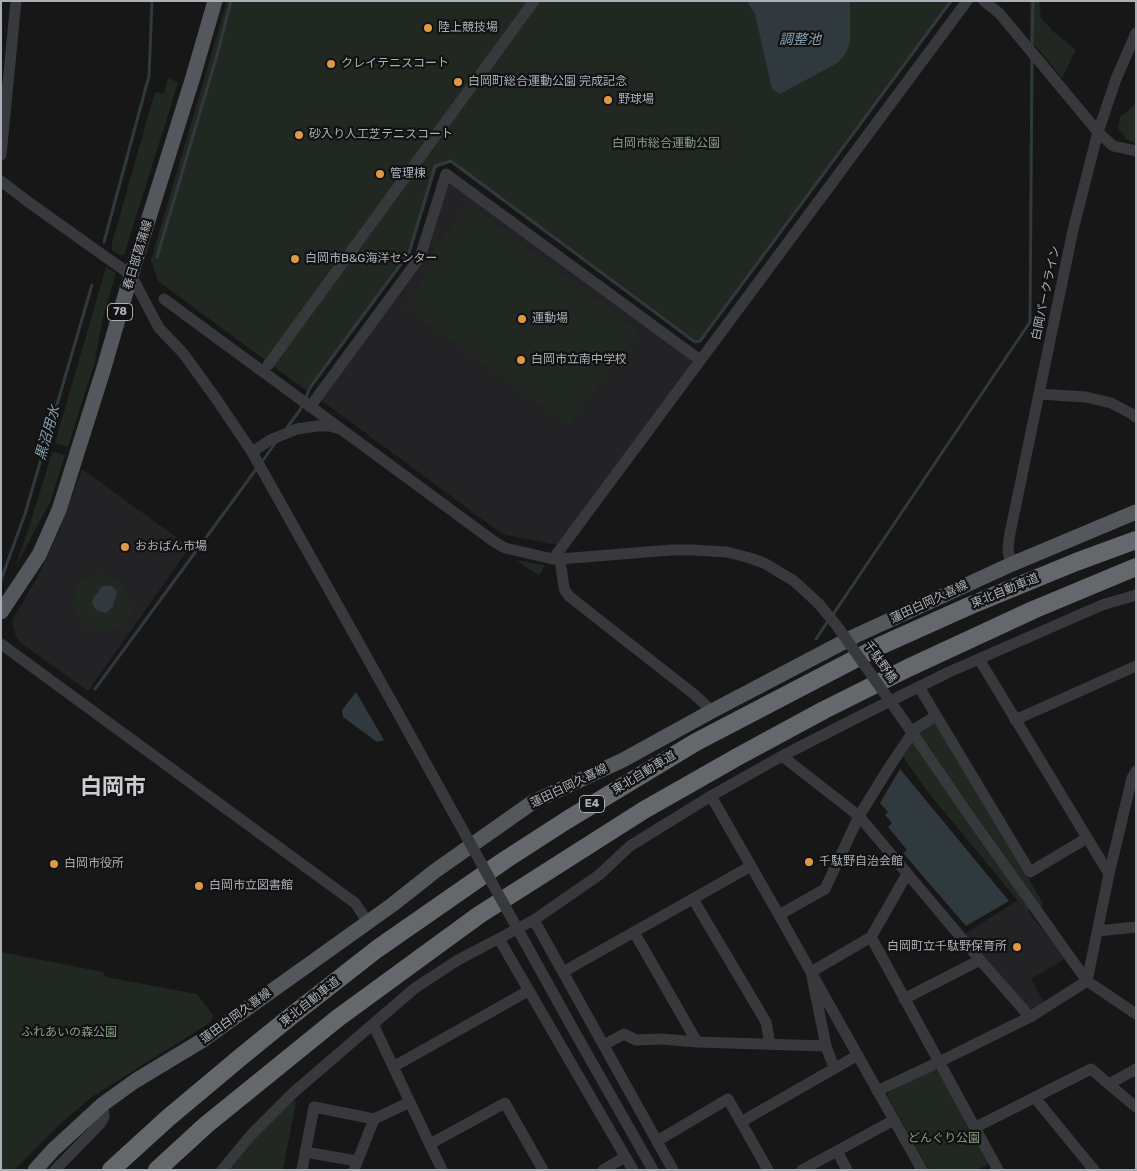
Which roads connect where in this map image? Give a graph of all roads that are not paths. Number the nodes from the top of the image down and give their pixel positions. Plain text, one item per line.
1 (16, 1) edge
2 (215, 1) edge
3 (534, 1) edge
4 (966, 1) edge
5 (984, 1) edge
6 (1136, 33) edge
7 (1098, 132) junction
8 (1136, 151) edge
9 (1, 155) edge
10 (1, 180) edge
11 (131, 275) junction
12 (164, 299) dead end
13 (700, 360) junction
14 (268, 365) dead end
15 (1039, 394) junction
16 (310, 407) junction
17 (1136, 417) edge
18 (340, 429) junction
19 (252, 452) junction
20 (1136, 512) edge
21 (1136, 540) edge
22 (557, 559) junction
23 (1012, 564) junction
24 (1136, 567) edge
25 (1136, 595) edge
26 (1, 612) edge
27 (1, 644) edge
28 (979, 660) junction
29 (1136, 666) edge
30 (919, 687) junction
31 (712, 711) junction
32 (936, 716) junction
33 (1015, 720) junction
34 (782, 756) junction
35 (1136, 772) edge
36 (711, 796) junction
37 (1131, 807) edge
38 (859, 816) junction
39 (1087, 838) junction
40 (752, 866) junction
41 (907, 874) junction
42 (1109, 874) junction
43 (693, 899) junction
44 (779, 915) junction
45 (534, 920) junction
46 (368, 922) junction
47 (1136, 927) edge
48 (1098, 931) junction
49 (634, 932) junction
50 (871, 937) junction
51 (499, 939) junction
52 (980, 960) junction
53 (562, 972) junction
54 (811, 972) junction
55 (1087, 981) junction
56 (528, 991) junction
57 (904, 999) junction
58 (1136, 1014) edge
59 (1030, 1017) junction
60 (373, 1024) junction
61 (697, 1042) junction
62 (770, 1044) junction
63 (604, 1045) junction
64 (826, 1046) junction
65 (858, 1055) junction
66 (939, 1062) junction
67 (393, 1067) junction
68 (834, 1068) junction
69 (1136, 1069) edge
70 (1109, 1084) junction
71 (878, 1091) junction
72 (1035, 1098) junction
73 (410, 1102) junction
74 (103, 1104) junction
75 (1136, 1107) edge
76 (374, 1119) junction
77 (894, 1120) junction
78 (741, 1122) junction
79 (976, 1127) junction
80 (657, 1141) junction
81 (430, 1144) junction
82 (837, 1151) junction
83 (305, 1152) junction
84 (625, 1158) junction
85 (356, 1165) edge
86 (995, 1169) edge
87 (35, 1170) edge
88 (55, 1170) edge
89 (111, 1170) edge
90 (157, 1170) edge
91 (222, 1170) edge
92 (302, 1170) edge
93 (442, 1170) edge
94 (543, 1170) edge
95 (603, 1170) edge
96 (632, 1170) edge
97 (654, 1170) edge
98 (673, 1170) edge
99 (768, 1170) edge
100 (802, 1170) edge
101 (847, 1170) edge
102 (922, 1170) edge
103 (1094, 1170) edge

1 - 9 street
2 - 11 main road, 春日部菖蒲線 / 78
3 - 14 street
4 - 13 street
5 - 7 street
6 - 7 street, 白岡パークライン
7 - 8 street
7 - 15 street, 白岡パークライン
10 - 11 street
11 - 19 street
11 - 26 main road, 春日部菖蒲線 / 78
12 - 16 street, 千駄野橋
13 - 16 street
13 - 22 street
15 - 17 street
15 - 23 street, 白岡パークライン
16 - 18 street, 千駄野橋
18 - 19 street
18 - 22 street, 千駄野橋
19 - 97 street, bridge
20 - 23 main road, 蓮田白岡久喜線
21 - 89 highway, 東北自動車道 / E4
22 - 31 street
22 - 55 street, 千駄野橋, bridge
23 - 31 main road, 蓮田白岡久喜線
24 - 90 highway, E4
25 - 28 street
27 - 46 street
28 - 30 street
28 - 33 street
29 - 33 street
30 - 32 street
30 - 34 street
31 - 46 main road, 蓮田白岡久喜線
32 - 38 street
32 - 39 street
33 - 39 street
34 - 36 street
34 - 38 street
35 - 37 street
36 - 40 street
36 - 45 street
37 - 42 street
38 - 41 street
38 - 44 street
39 - 42 street
40 - 43 street
40 - 44 street
41 - 50 street
41 - 52 street
42 - 48 street
43 - 49 street
43 - 62 street
44 - 54 street
45 - 51 street
45 - 53 street
46 - 74 main road, 蓮田白岡久喜線
47 - 48 street
48 - 55 street
49 - 53 street
49 - 61 street
50 - 54 street
50 - 57 street
51 - 56 street
51 - 60 street
52 - 57 street
52 - 59 street
53 - 63 street
54 - 64 street
54 - 65 street
55 - 58 street
55 - 59 street
56 - 67 street
56 - 84 street
57 - 66 street
59 - 66 street
60 - 67 street
60 - 91 street
61 - 62 street
61 - 63 street
62 - 64 street
63 - 80 street
64 - 68 street
65 - 68 street
65 - 71 street
66 - 71 street
66 - 79 street
67 - 73 street
68 - 78 street
69 - 70 street
70 - 72 street
70 - 75 street
71 - 77 street
72 - 79 street
72 - 103 street
73 - 76 street
73 - 81 street
74 - 87 main road, 蓮田白岡久喜線
74 - 88 street
76 - 83 street
76 - 85 street
77 - 82 street
77 - 102 street
78 - 80 street
78 - 99 street
79 - 86 street
80 - 98 street
81 - 93 street
81 - 94 street
82 - 100 street
82 - 101 street
83 - 85 street
83 - 92 street
84 - 95 street
84 - 96 street

